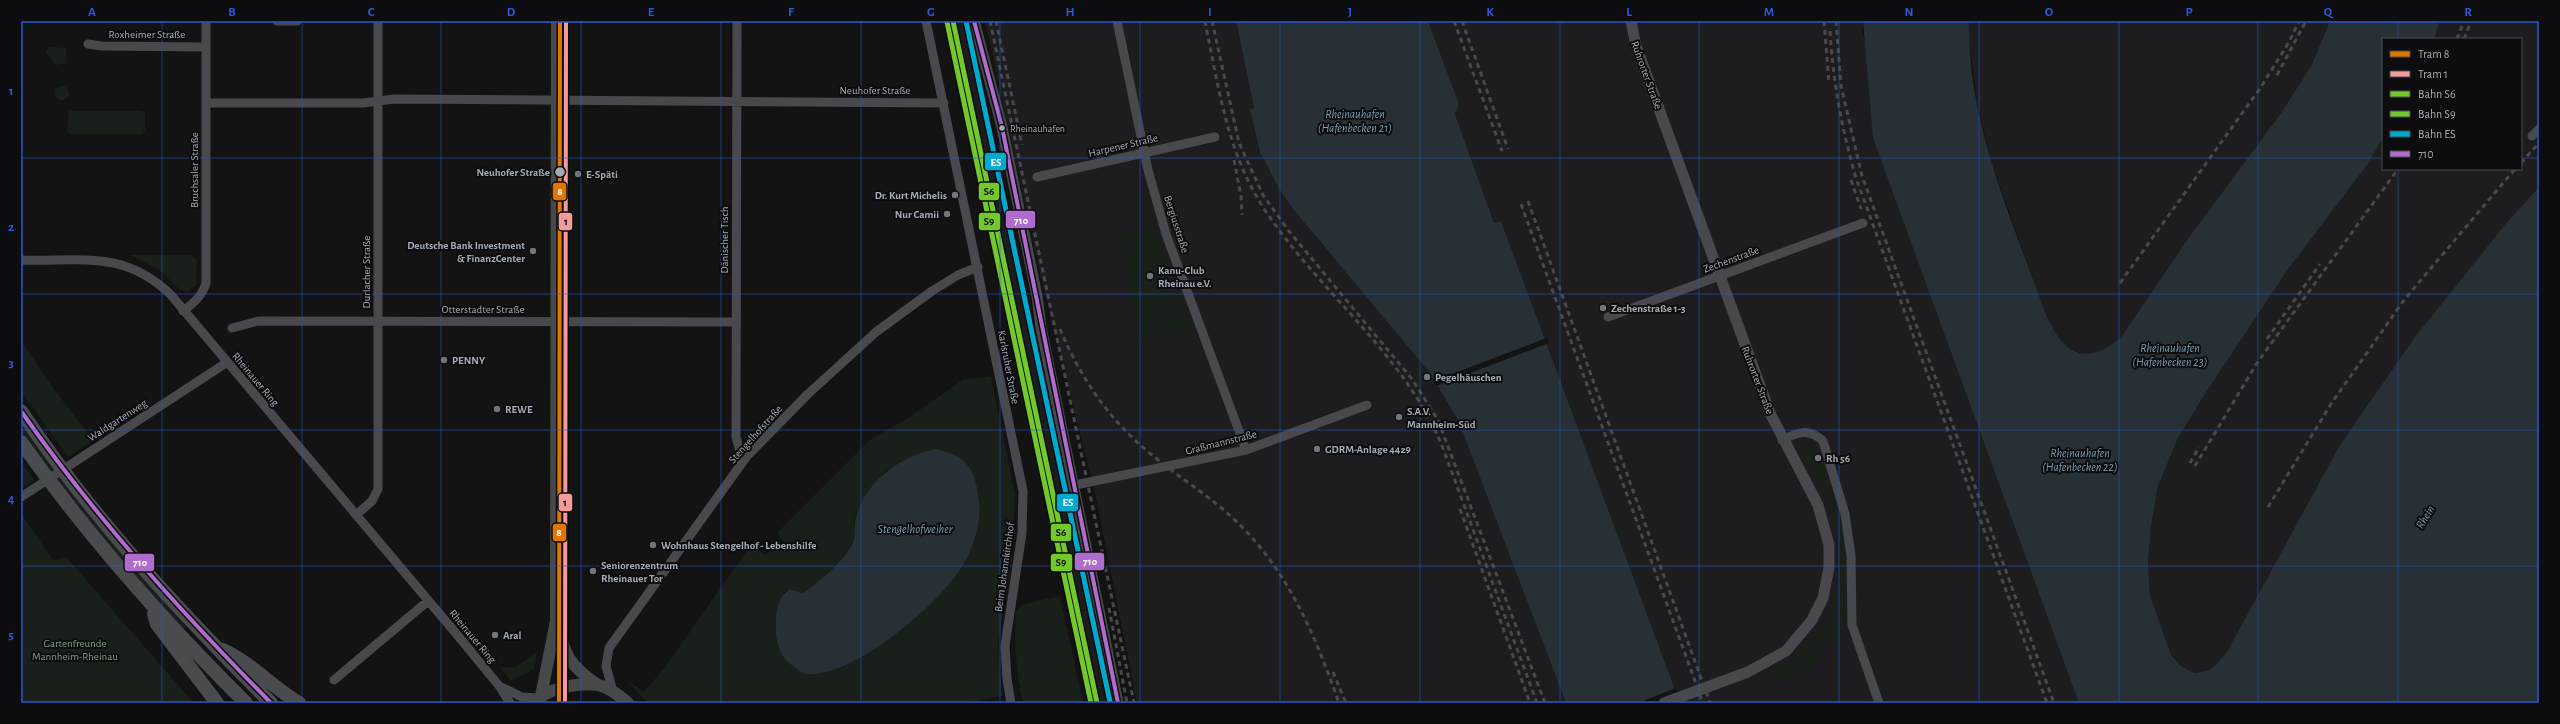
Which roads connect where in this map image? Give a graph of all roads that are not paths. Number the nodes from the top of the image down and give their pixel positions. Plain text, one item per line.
1 (206, 21) edge
2 (277, 21) edge
3 (297, 21) edge
4 (378, 21) edge
5 (558, 21) edge
6 (737, 21) edge
7 (926, 21) edge
8 (974, 21) edge
9 (1116, 21) edge
10 (1631, 21) edge
11 (88, 44) dead end
12 (206, 47) junction
13 (378, 101) junction
14 (557, 102) junction
15 (737, 102) junction
16 (206, 103) junction
17 (944, 103) junction
18 (2539, 129) edge
19 (2532, 136) dead end
20 (1215, 137) dead end
21 (1144, 152) junction
22 (1037, 177) dead end
23 (1863, 223) dead end
24 (21, 260) edge
25 (978, 267) junction
26 (1719, 276) junction
27 (184, 311) junction
28 (1608, 317) dead end
29 (557, 320) junction
30 (378, 321) junction
31 (736, 322) junction
32 (232, 328) dead end
33 (226, 363) junction
34 (1367, 405) dead end
35 (21, 411) edge
36 (1006, 412) joint
37 (1782, 440) junction
38 (21, 442) edge
39 (1246, 450) junction
40 (747, 456) junction
41 (1075, 485) junction
42 (24, 496) edge
43 (356, 515) junction
44 (428, 601) junction
45 (150, 602) junction
46 (556, 618) junction
47 (213, 645) junction
48 (334, 680) dead end
49 (598, 685) junction
50 (500, 687) junction
51 (613, 692) junction
52 (538, 699) edge
53 (217, 703) edge
54 (246, 703) edge
55 (271, 703) edge
56 (299, 703) edge
57 (510, 703) edge
58 (628, 703) edge
59 (1011, 703) edge
60 (1118, 703) edge
61 (1664, 703) edge
62 (1879, 703) edge

1 - 12 street, Bruchsaler Straße
2 - 3 street
4 - 13 street, Durlacher Straße
5 - 14 main road
6 - 15 street, Dänischer Tisch
7 - 17 street, Karlsruher Straße
8 - 41 street
9 - 21 street, Bergiusstraße
10 - 26 street, Ruhrorter Straße
11 - 12 street, Roxheimer Straße
12 - 16 street, Bruchsaler Straße
13 - 14 street, Neuhofer Straße
13 - 16 street, Neuhofer Straße
13 - 30 street, Durlacher Straße
14 - 15 street, Neuhofer Straße
14 - 29 main road
15 - 17 street, Neuhofer Straße
15 - 31 street, Dänischer Tisch
16 - 27 street, Bruchsaler Straße
17 - 25 street, Karlsruher Straße
18 - 19 street
20 - 21 street, Harpener Straße
21 - 22 street, Harpener Straße
21 - 39 street, Bergiusstraße
23 - 26 street, Zechenstraße
24 - 27 street, Rheinauer Ring
25 - 36 street, Karlsruher Straße
25 - 40 street, Stengelhofstraße
26 - 28 street, Zechenstraße
26 - 37 street, Ruhrorter Straße
27 - 33 street, Rheinauer Ring
29 - 30 street, Otterstadter Straße
29 - 31 street, Otterstadter Straße
29 - 46 main road
30 - 32 street, Otterstadter Straße
30 - 43 street, Durlacher Straße
31 - 40 street, Dänischer Tisch
33 - 42 street, Waldgartenweg
33 - 43 street, Rheinauer Ring
34 - 39 street, Graßmannstraße
35 - 47 highway
36 - 59 street, Beim Johannkirchhof
37 - 61 street, Ruhrorter Straße
37 - 62 street
38 - 45 highway
39 - 41 street, Graßmannstraße
40 - 51 street, Stengelhofstraße
41 - 60 street
43 - 44 street, Rheinauer Ring
44 - 48 street
44 - 50 street, Rheinauer Ring
45 - 53 highway
45 - 54 highway
46 - 49 main road
46 - 52 main road
47 - 55 highway
47 - 56 highway
49 - 51 main road
49 - 52 main road
50 - 52 street, Rheinauer Ring
50 - 57 street, Rheinauer Ring
51 - 58 main road

